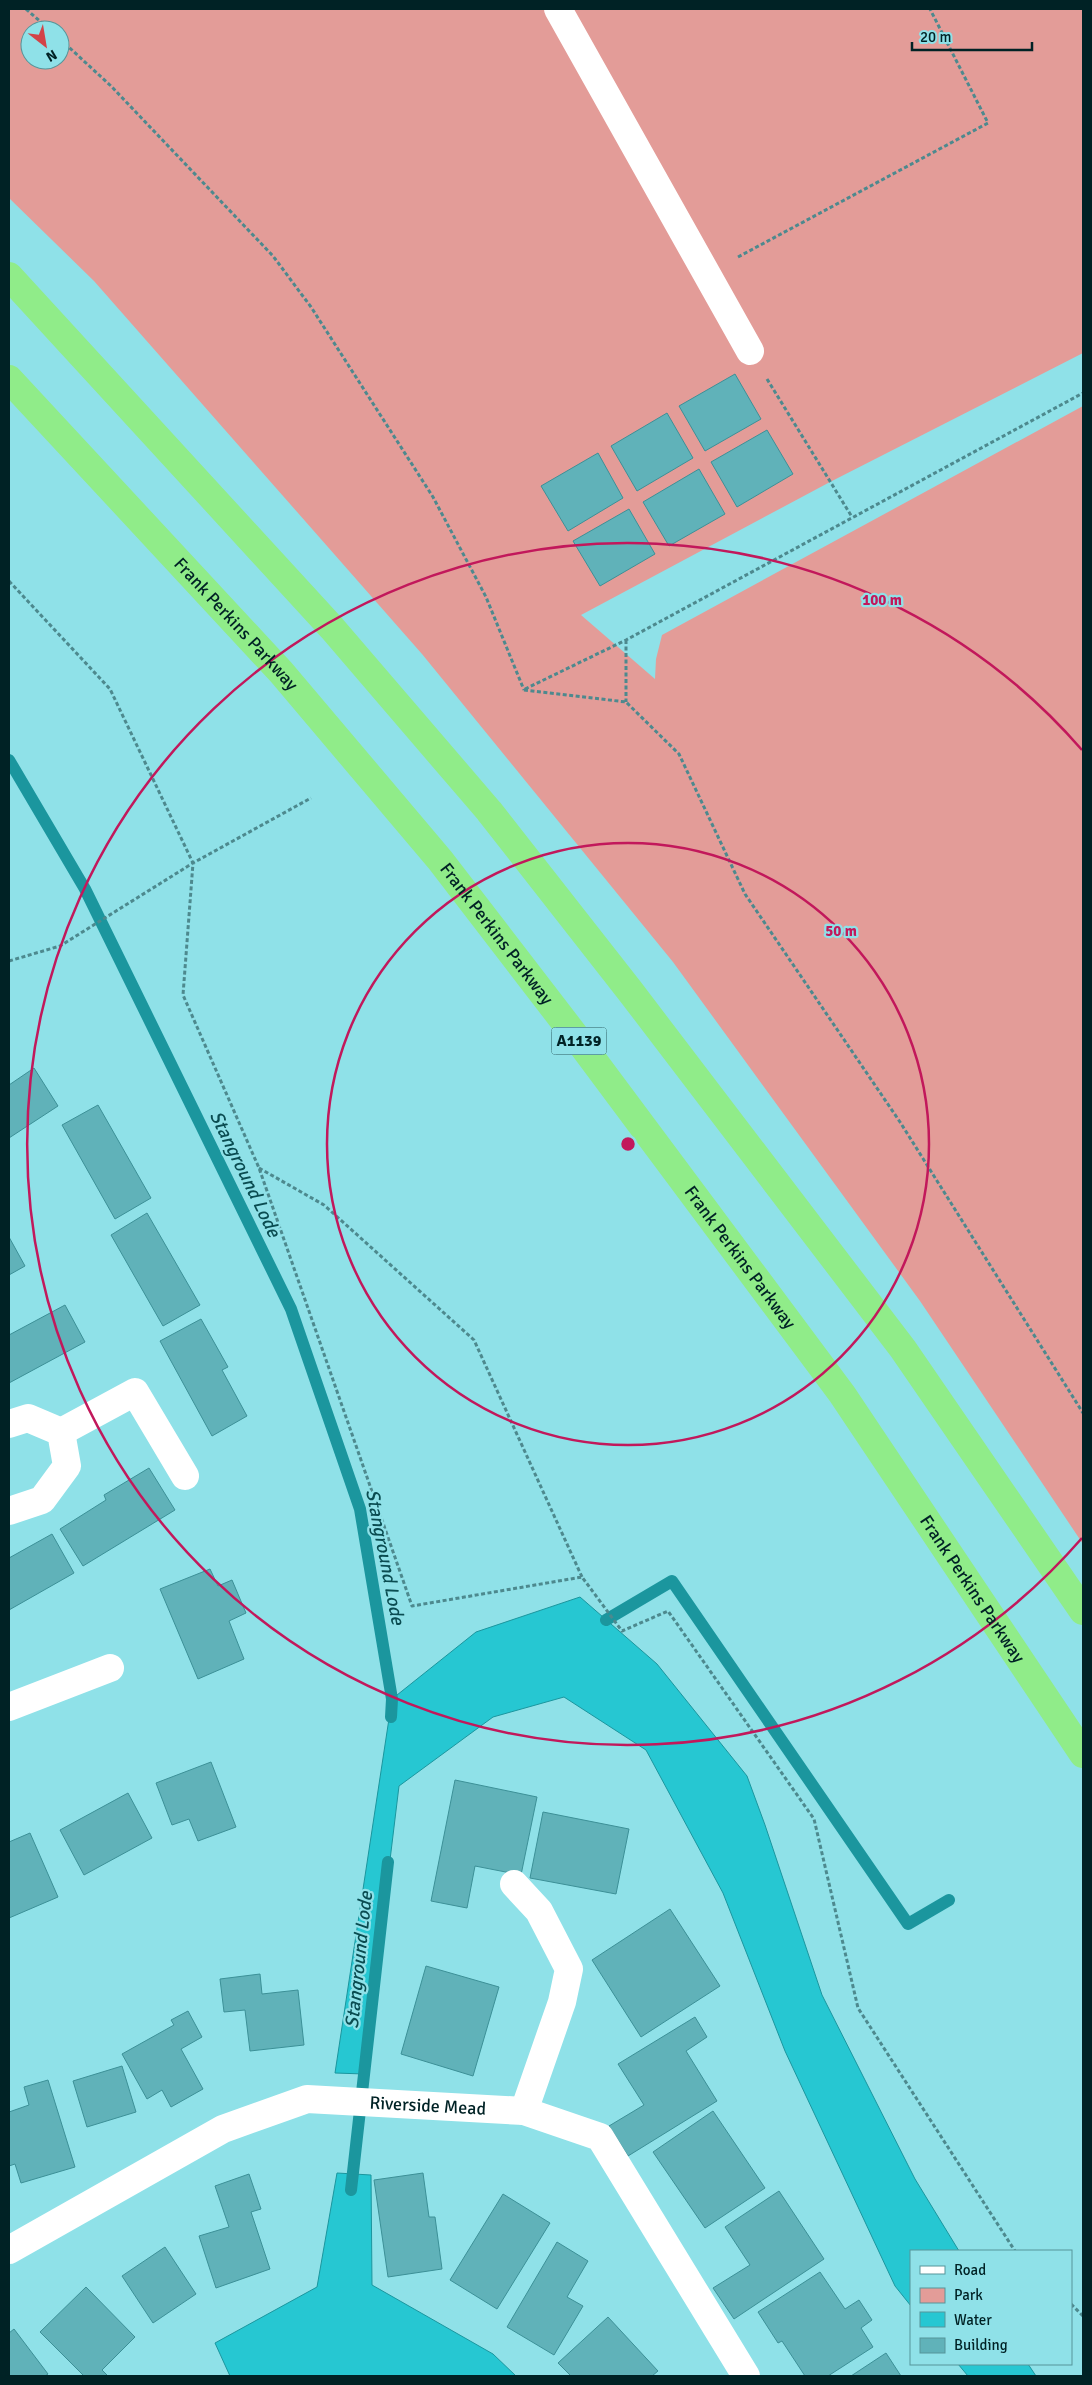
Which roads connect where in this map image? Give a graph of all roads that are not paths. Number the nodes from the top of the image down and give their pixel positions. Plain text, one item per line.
1 (558, 9) edge
2 (9, 276) edge
3 (750, 351) road end
4 (9, 380) edge
5 (9, 1424) edge
6 (61, 1432) junction
7 (185, 1476) dead end
8 (9, 1511) edge
9 (1083, 1611) edge
10 (110, 1668) dead end
11 (9, 1707) edge
12 (1083, 1754) edge
13 (514, 1884) dead end
14 (524, 2111) junction
15 (9, 2250) edge
16 (746, 2376) edge

1 - 3 street
2 - 9 highway
4 - 12 highway, Frank Perkins Parkway / A1139
5 - 6 street
6 - 7 street
6 - 8 street
10 - 11 street
13 - 14 street
14 - 15 street, Riverside Mead
14 - 16 street, Riverside Mead

